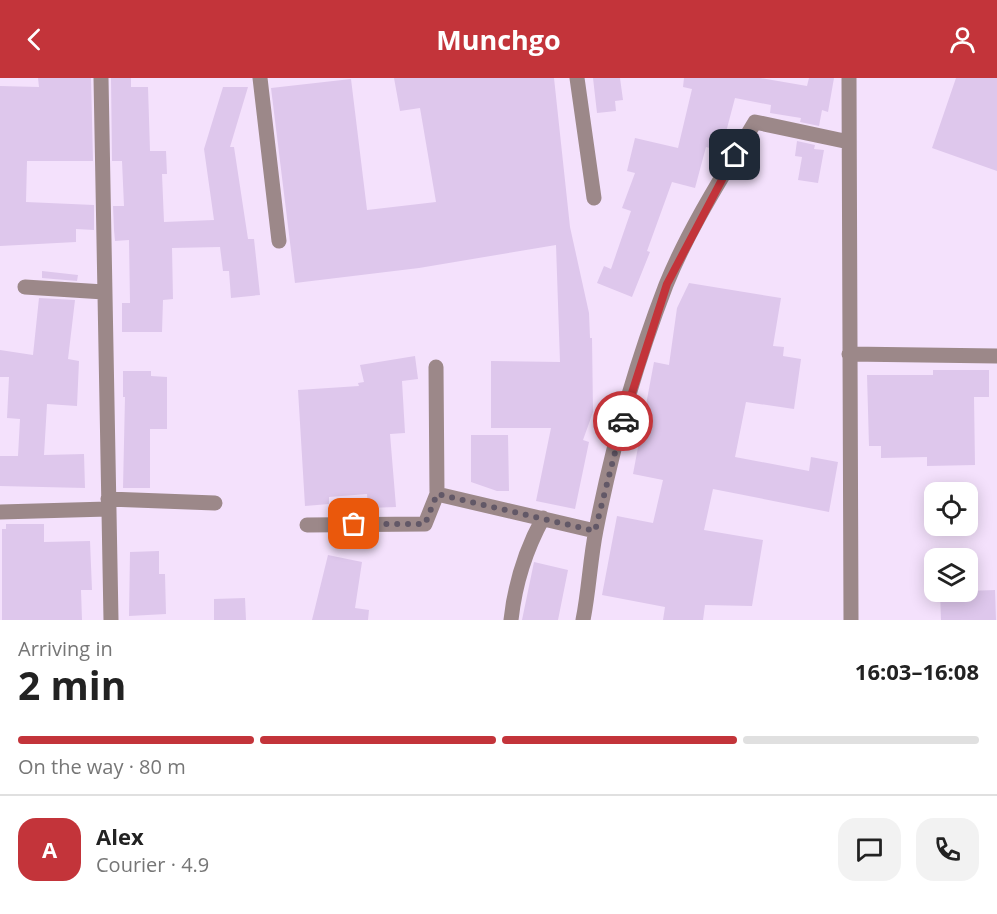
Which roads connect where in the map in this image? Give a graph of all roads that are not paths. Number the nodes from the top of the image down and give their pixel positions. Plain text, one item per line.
1 (101, 78) edge
2 (260, 78) edge
3 (577, 78) edge
4 (849, 78) edge
5 (849, 142) junction
6 (594, 198) dead end
7 (279, 241) dead end
8 (25, 287) dead end
9 (104, 292) junction
10 (849, 354) junction
11 (997, 356) edge
12 (436, 367) dead end
13 (437, 494) junction
14 (215, 503) dead end
15 (108, 504) junction
16 (0, 512) edge
17 (543, 518) junction
18 (307, 525) dead end
19 (595, 531) junction
20 (111, 620) edge
21 (511, 620) edge
22 (584, 620) edge
23 (851, 620) edge

1 - 9 street
2 - 7 street
3 - 6 street
4 - 5 street
5 - 10 street
5 - 19 street
8 - 9 street
9 - 15 street
10 - 11 street
10 - 23 street
12 - 13 street
13 - 17 street
13 - 18 street
14 - 15 street
15 - 16 street
15 - 20 street
17 - 19 street
17 - 21 street
19 - 22 street

